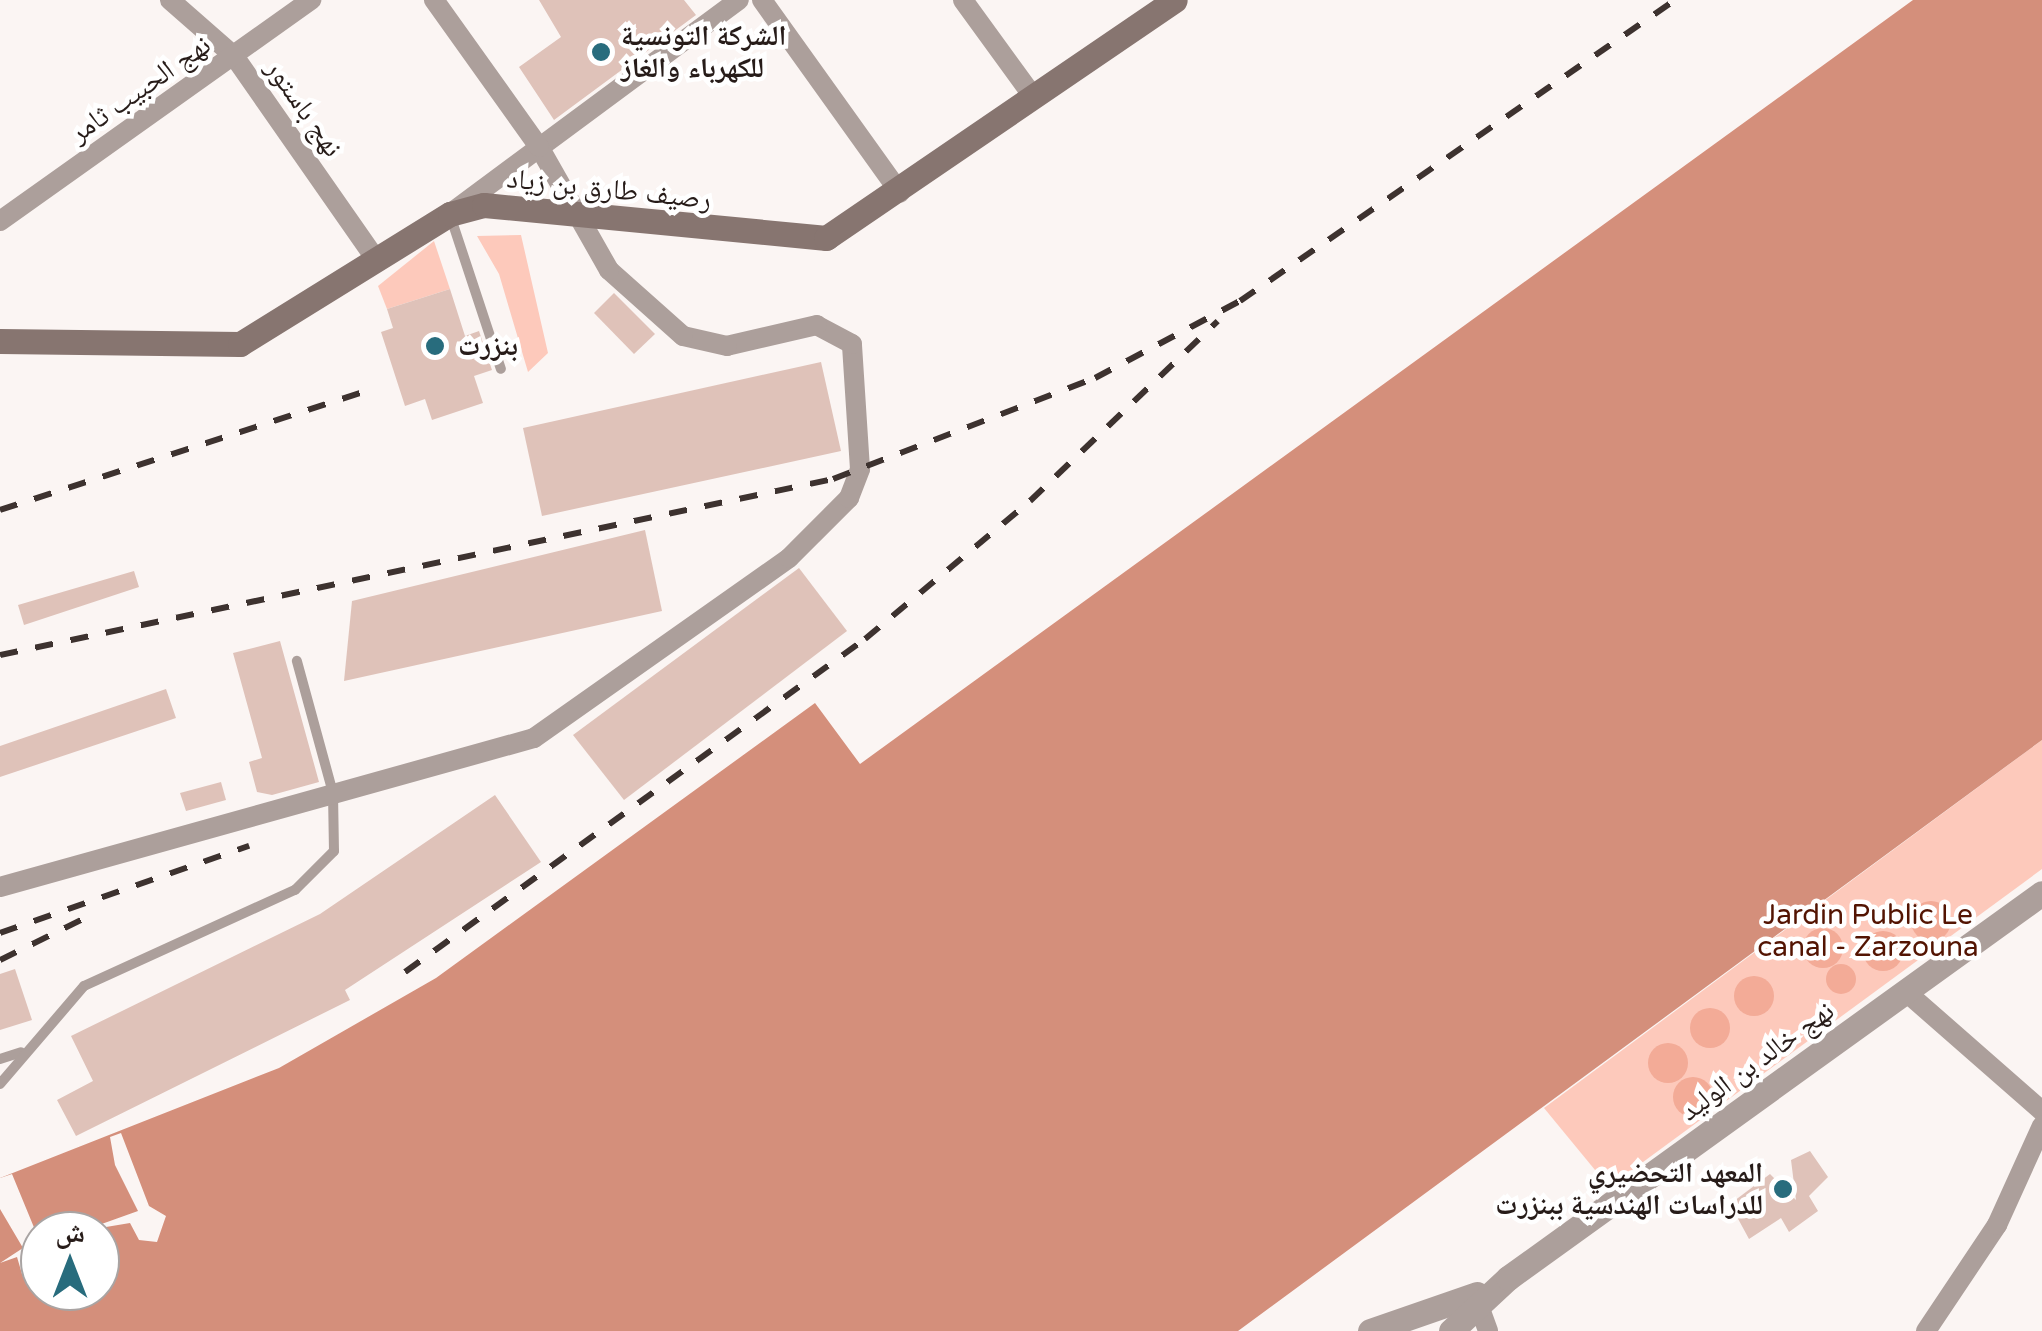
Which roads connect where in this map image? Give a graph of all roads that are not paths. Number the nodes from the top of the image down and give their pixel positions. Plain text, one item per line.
1 (170, 0) edge
2 (312, 0) edge
3 (434, 0) edge
4 (739, 0) edge
5 (762, 0) edge
6 (964, 0) edge
7 (1173, 1) edge
8 (234, 56) junction
9 (1035, 98) junction
10 (539, 146) junction
11 (900, 193) junction
12 (578, 213) junction
13 (450, 214) junction
14 (0, 221) edge
15 (377, 261) junction
16 (0, 341) edge
17 (501, 368) dead end
18 (297, 662) dead end
19 (334, 793) junction
20 (0, 887) edge
21 (2042, 894) edge
22 (1905, 991) junction
23 (22, 1052) junction
24 (0, 1059) edge
25 (0, 1084) edge
26 (2042, 1110) edge
27 (2042, 1126) edge
28 (2026, 1153) junction
29 (2042, 1170) edge
30 (1477, 1300) junction
31 (1370, 1331) edge
32 (1451, 1331) edge
33 (1488, 1331) edge
34 (1926, 1331) edge

1 - 8 street, نهج باستور
2 - 8 street, نهج الحبيب ثامر
3 - 10 street
4 - 10 street
5 - 11 street
6 - 9 street
7 - 9 main road, رصيف طارق بن زياد
8 - 14 street, نهج الحبيب ثامر
8 - 15 street, نهج باستور
9 - 11 main road, رصيف طارق بن زياد
10 - 12 street
10 - 13 street
11 - 12 main road, رصيف طارق بن زياد
12 - 13 main road, رصيف طارق بن زياد
12 - 19 street
13 - 15 main road, رصيف طارق بن زياد
13 - 17 lane
15 - 16 main road, رصيف طارق بن زياد
18 - 19 lane
19 - 20 street
19 - 23 lane
21 - 22 street, نهج خالد بن الوليد
22 - 26 street
22 - 30 street, نهج خالد بن الوليد
23 - 24 lane
23 - 25 lane
27 - 28 street
28 - 29 street
28 - 34 street
30 - 31 street, نهج خالد بن الوليد
30 - 32 street, نهج خالد بن الوليد
30 - 33 street

